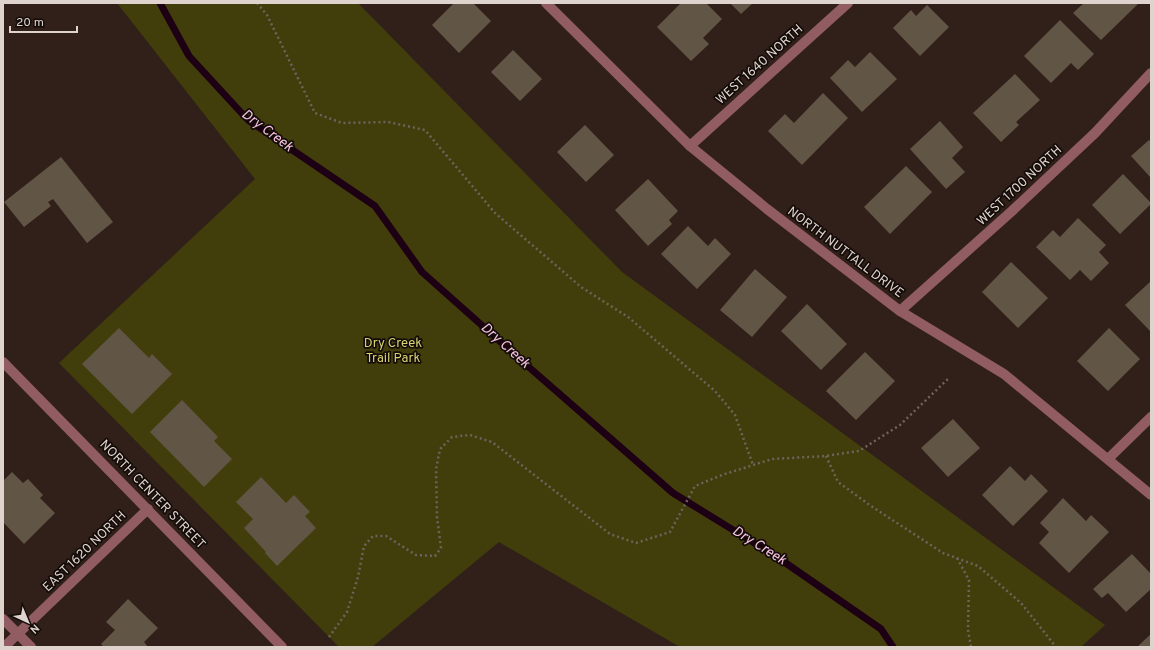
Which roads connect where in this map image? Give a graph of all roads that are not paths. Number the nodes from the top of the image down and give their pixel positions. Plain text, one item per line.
1 (546, 3) edge
2 (848, 3) edge
3 (1151, 73) edge
4 (690, 146) junction
5 (900, 311) junction
6 (3, 362) edge
7 (1151, 417) edge
8 (1108, 459) junction
9 (1151, 495) edge
10 (148, 509) junction
11 (3, 619) edge
12 (18, 634) junction
13 (4, 647) edge
14 (31, 647) edge
15 (282, 647) edge

1 - 4 street, NORTH NUTTALL DRIVE
2 - 4 street, WEST 1640 NORTH
3 - 5 street, WEST 1700 NORTH
4 - 5 street, NORTH NUTTALL DRIVE
5 - 8 street, NORTH NUTTALL DRIVE
6 - 10 street, NORTH CENTER STREET
7 - 8 street
8 - 9 street, NORTH NUTTALL DRIVE
10 - 12 street, EAST 1620 NORTH
10 - 15 street, NORTH CENTER STREET
11 - 12 street
12 - 13 street, EAST 1620 NORTH
12 - 14 street

